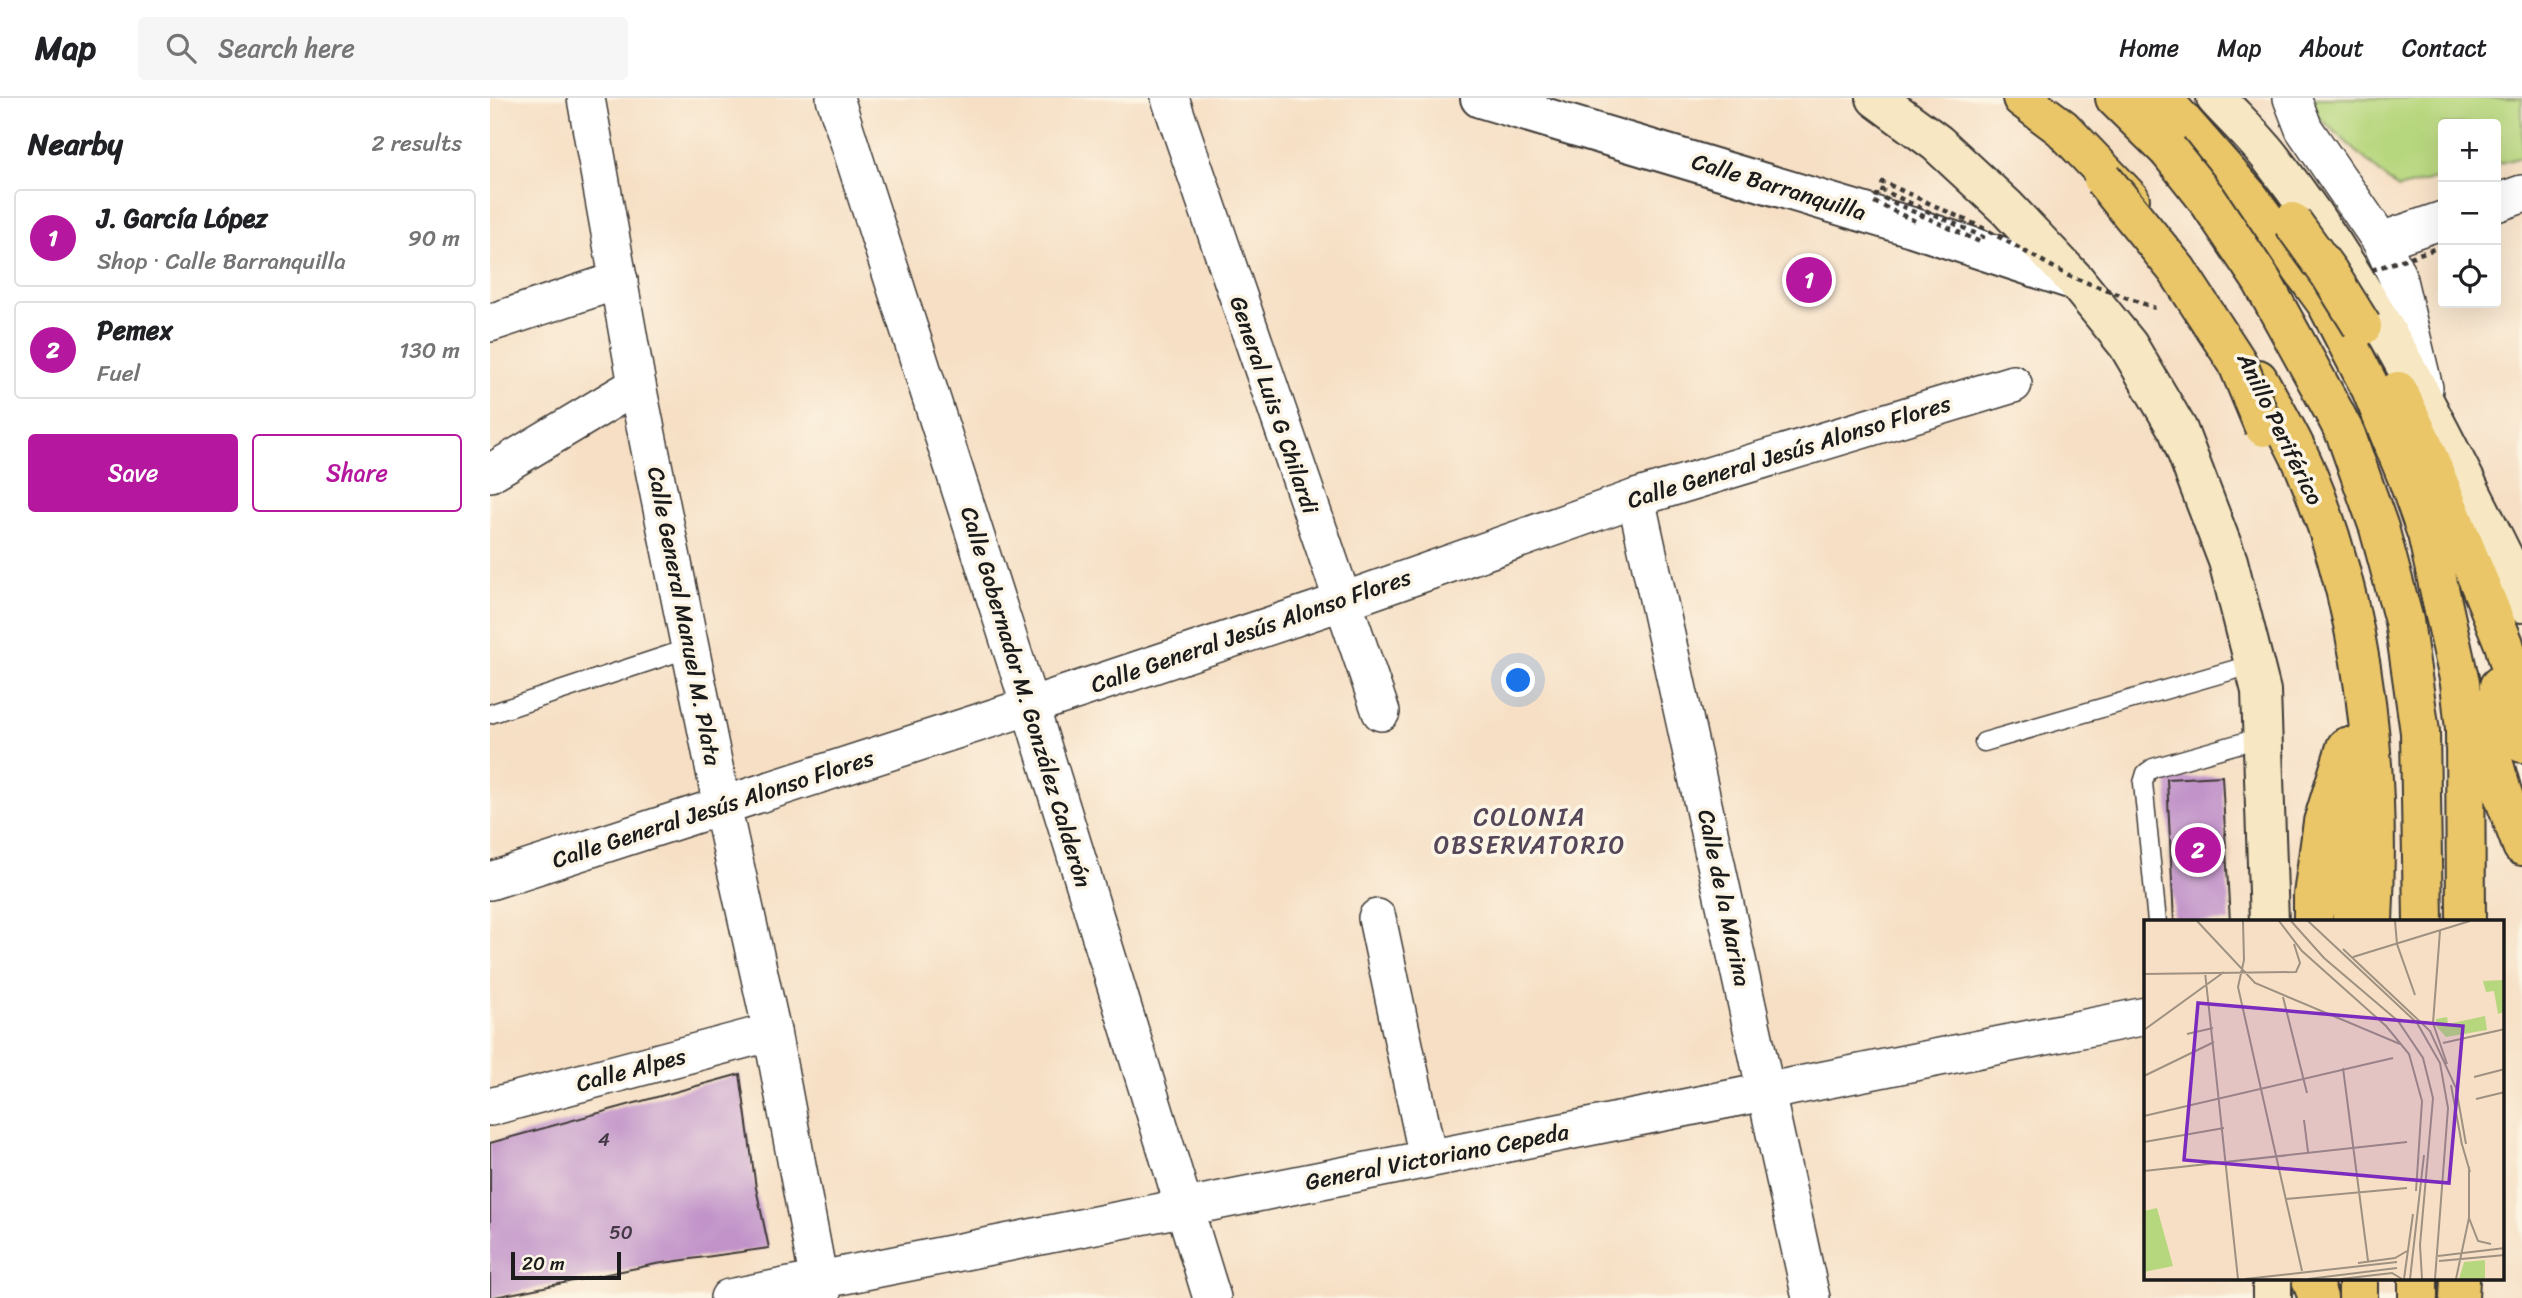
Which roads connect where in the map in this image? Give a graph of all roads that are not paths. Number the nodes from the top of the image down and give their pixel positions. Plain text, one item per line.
1 (586, 98) edge
2 (835, 98) edge
3 (1170, 98) edge
4 (1480, 98) edge
5 (1875, 98) edge
6 (2021, 98) edge
7 (2115, 98) edge
8 (2160, 98) edge
9 (2196, 98) edge
10 (2216, 98) edge
11 (2292, 98) edge
12 (2522, 194) edge
13 (2501, 201) edge
14 (2438, 223) edge
15 (2376, 256) junction
16 (619, 280) junction
17 (2076, 281) junction
18 (490, 323) edge
19 (2013, 384) dead end
20 (637, 385) junction
21 (2425, 424) junction
22 (490, 473) edge
23 (1636, 498) junction
24 (2427, 534) junction
25 (1342, 602) junction
26 (2522, 603) edge
27 (690, 648) junction
28 (2254, 664) junction
29 (1030, 706) junction
30 (2522, 708) edge
31 (1381, 712) dead end
32 (490, 714) edge
33 (2262, 737) junction
34 (1984, 742) dead end
35 (2522, 743) edge
36 (2346, 747) junction
37 (722, 806) junction
38 (2522, 846) edge
39 (490, 881) edge
40 (1377, 918) dead end
41 (2157, 920) edge
42 (2269, 920) edge
43 (2313, 920) edge
44 (2351, 920) edge
45 (2373, 920) edge
46 (2423, 920) edge
47 (2466, 920) edge
48 (2144, 1016) edge
49 (772, 1032) junction
50 (1767, 1093) junction
51 (490, 1107) edge
52 (1429, 1158) junction
53 (1184, 1208) junction
54 (2272, 1280) edge
55 (2297, 1280) edge
56 (2311, 1280) edge
57 (2350, 1280) edge
58 (2358, 1280) edge
59 (2418, 1280) edge
60 (2460, 1280) edge
61 (820, 1289) edge
62 (729, 1298) edge
63 (1212, 1298) edge
64 (1811, 1298) edge
65 (2272, 1298) edge
66 (2296, 1298) edge
67 (2318, 1298) edge
68 (2350, 1298) edge
69 (2358, 1298) edge
70 (2418, 1298) edge
71 (2459, 1298) edge

1 - 16 street, Calle General Manuel M. Plata
2 - 29 street, Calle Gobernador M. González Calderón
3 - 25 street, General Luis G Chilardi
4 - 17 street, Calle Barranquilla
5 - 17 main road
6 - 36 highway, bridge
6 - 45 highway, Anillo Periférico
7 - 46 highway, bridge
8 - 24 highway
9 - 21 highway, bridge
10 - 21 main road
11 - 15 street
12 - 13 street
14 - 15 street
15 - 21 street
16 - 18 street
16 - 20 street, Calle General Manuel M. Plata
17 - 28 main road
19 - 23 street, Calle General Jesús Alonso Flores
20 - 22 street
20 - 27 street, Calle General Manuel M. Plata
21 - 26 main road
21 - 30 highway
23 - 25 street, Calle General Jesús Alonso Flores
23 - 50 street, Calle de la Marina
24 - 35 highway
24 - 38 highway
24 - 47 highway
25 - 29 street, Calle General Jesús Alonso Flores
25 - 31 street, General Luis G Chilardi
27 - 32 lane
27 - 37 street, Calle General Manuel M. Plata
28 - 33 main road
28 - 34 lane
29 - 37 street, Calle General Jesús Alonso Flores
29 - 53 street, Calle Gobernador M. González Calderón
33 - 41 lane
33 - 42 main road
36 - 43 highway
36 - 44 highway
37 - 39 street, Calle General Jesús Alonso Flores
37 - 49 street, Calle General Manuel M. Plata
40 - 52 street
48 - 50 street, General Victoriano Cepeda
49 - 51 street, Calle Alpes
49 - 61 street, Calle General Manuel M. Plata
50 - 52 street, General Victoriano Cepeda
50 - 64 street, Calle de la Marina
52 - 53 street, General Victoriano Cepeda
53 - 61 street, General Victoriano Cepeda
53 - 63 street, Calle Gobernador M. González Calderón
54 - 65 main road
55 - 66 highway
56 - 67 highway
57 - 68 highway
58 - 69 highway
59 - 70 highway
60 - 71 highway
61 - 62 street, General Victoriano Cepeda

